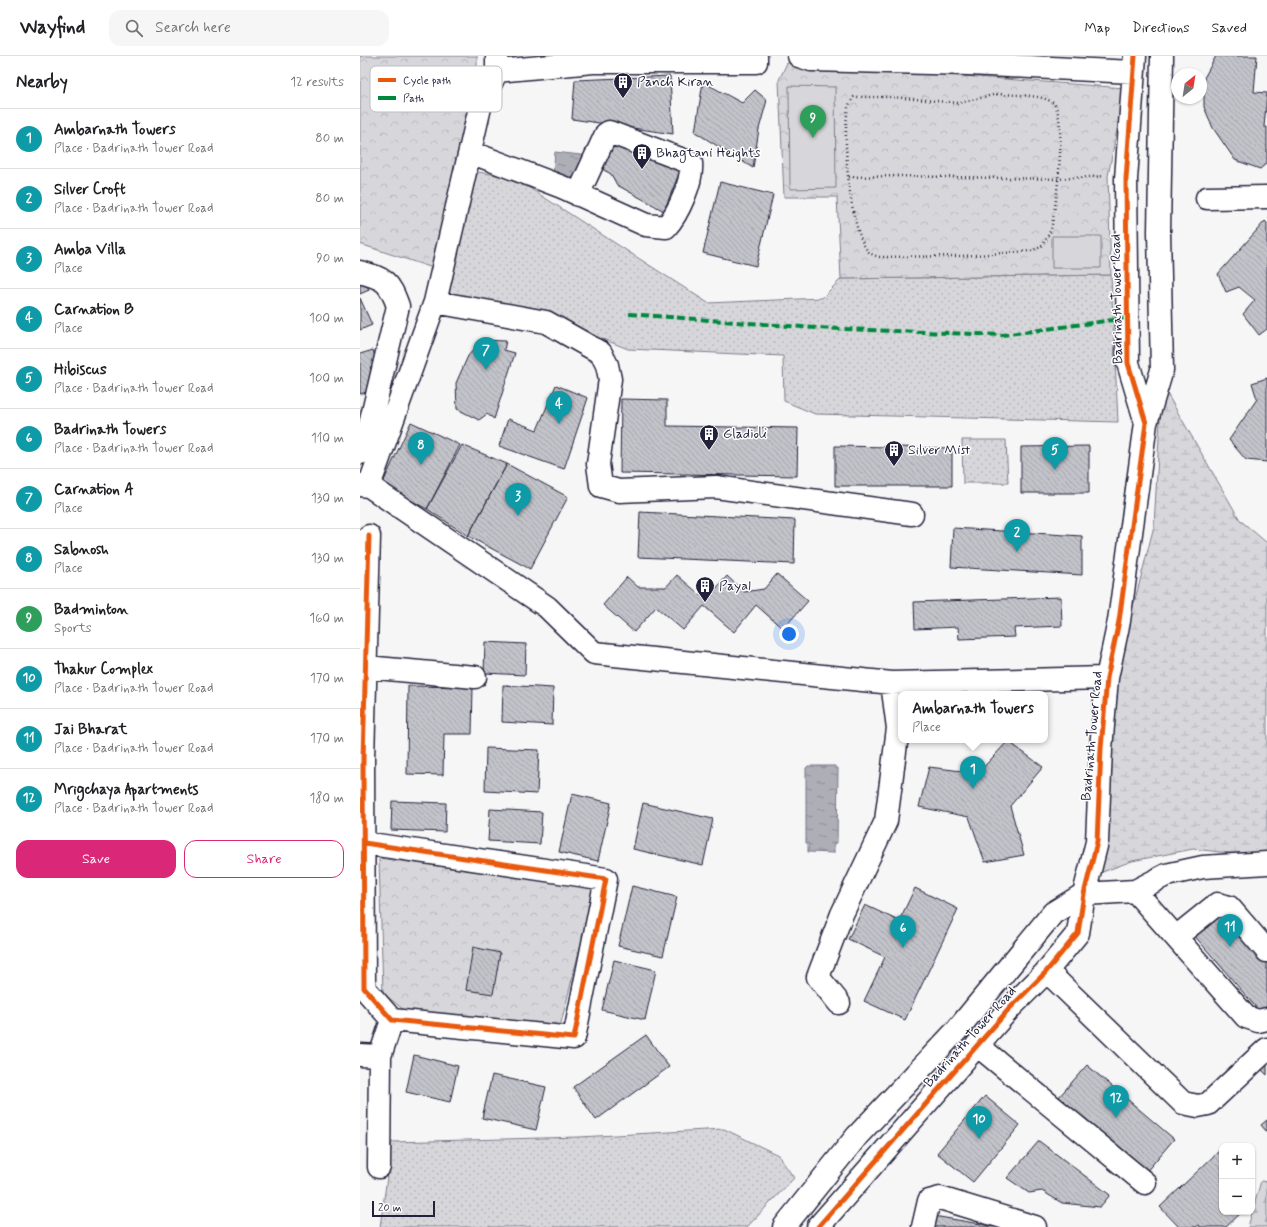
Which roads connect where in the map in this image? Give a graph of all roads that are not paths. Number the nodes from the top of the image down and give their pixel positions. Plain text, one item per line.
1 (756, 56) edge
2 (799, 56) edge
3 (1162, 56) edge
4 (682, 59) edge
5 (969, 60) edge
6 (497, 63) edge
7 (1134, 64) edge
8 (480, 112) edge
9 (470, 152) junction
10 (578, 195) junction
11 (1267, 197) edge
12 (1207, 198) dead end
13 (360, 272) edge
14 (435, 302) junction
15 (1146, 423) junction
16 (360, 453) edge
17 (365, 485) edge
18 (912, 514) dead end
19 (369, 536) dead end
20 (366, 668) junction
21 (475, 677) dead end
22 (1107, 678) junction
23 (892, 683) junction
24 (361, 759) edge
25 (364, 843) junction
26 (1267, 862) edge
27 (1134, 891) junction
28 (1084, 894) junction
29 (1176, 937) junction
30 (1267, 951) edge
31 (1045, 972) junction
32 (838, 1003) dead end
33 (1267, 1019) edge
34 (392, 1020) junction
35 (977, 1045) junction
36 (1267, 1049) edge
37 (370, 1056) edge
38 (378, 1167) dead end
39 (1145, 1182) dead end
40 (784, 1227) edge
41 (818, 1227) edge
42 (923, 1227) edge
43 (1035, 1227) edge

1 - 4 street
2 - 5 street
3 - 15 street
4 - 6 street
5 - 7 street
7 - 15 street, Badrinath Tower Road
8 - 9 street
9 - 10 street
9 - 14 street
10 - 10 street
11 - 12 street
13 - 16 street
14 - 17 street
14 - 18 street
15 - 22 street, Badrinath Tower Road
17 - 23 street
19 - 20 street
20 - 21 street
20 - 24 street
22 - 23 street
22 - 28 street, Badrinath Tower Road
23 - 32 street
24 - 25 street
25 - 34 street
25 - 34 street
26 - 27 street
27 - 28 street
27 - 29 street
28 - 31 street, Badrinath Tower Road
28 - 40 street
29 - 30 street
29 - 33 street
31 - 35 street, Badrinath Tower Road
31 - 36 street
34 - 37 street
35 - 39 street
35 - 41 street, Badrinath Tower Road
37 - 38 street
42 - 43 street

